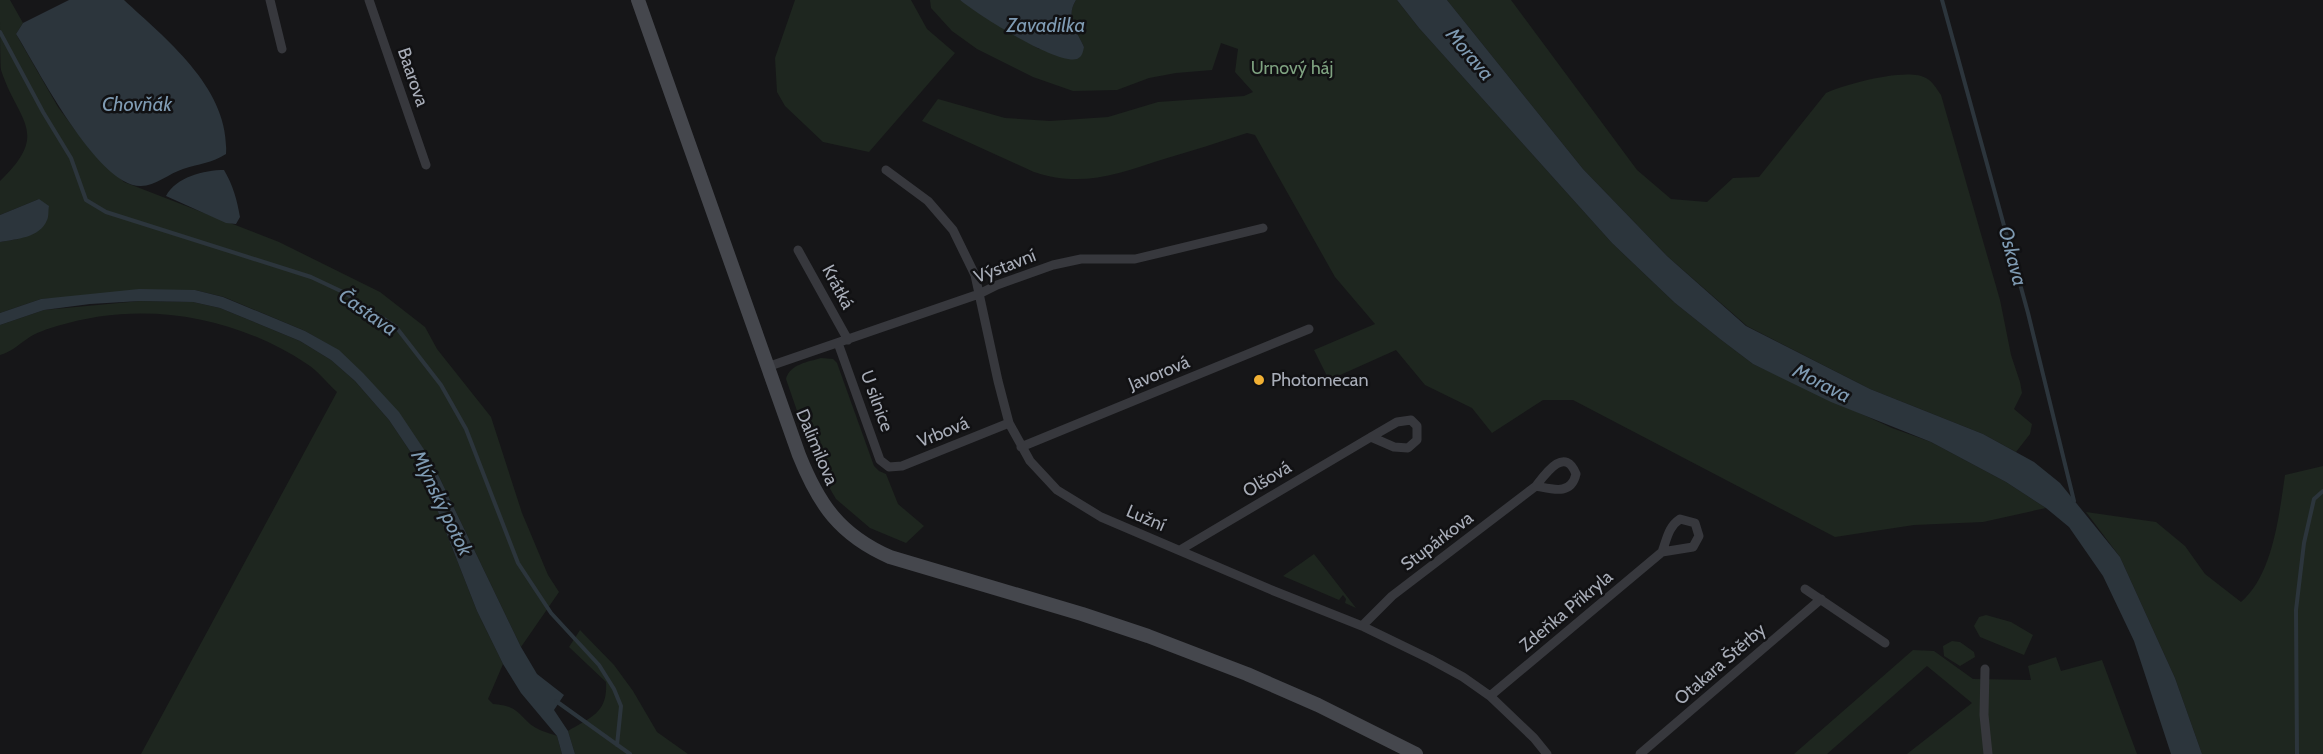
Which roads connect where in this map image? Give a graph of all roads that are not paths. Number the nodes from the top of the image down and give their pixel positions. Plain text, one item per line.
1 (270, 0) edge
2 (369, 0) edge
3 (638, 0) edge
4 (282, 49) dead end
5 (426, 165) dead end
6 (886, 170) dead end
7 (1263, 228) dead end
8 (798, 250) dead end
9 (979, 294) junction
10 (1309, 329) dead end
11 (843, 341) junction
12 (767, 367) junction
13 (1010, 423) junction
14 (1371, 437) junction
15 (1021, 447) junction
16 (889, 467) joint
17 (1536, 486) dead end
18 (1180, 550) junction
19 (1662, 552) dead end
20 (1805, 589) dead end
21 (1821, 599) junction
22 (1362, 626) junction
23 (1885, 643) dead end
24 (1985, 669) dead end
25 (1490, 696) junction
26 (1416, 754) edge
27 (1547, 754) edge
28 (1640, 754) edge
29 (1988, 754) edge

1 - 4 street
2 - 5 street, Baarova
3 - 12 main road, Dalimilova
6 - 9 street, Lužní
7 - 9 street, Výstavní
8 - 11 street, Krátká
9 - 11 street, Výstavní
9 - 13 street, Lužní
10 - 15 street, Javorová
11 - 12 street, Výstavní
11 - 16 street, U silnice
12 - 26 main road, Dalimilova
13 - 15 street, Lužní
13 - 16 street, Vrbová
14 - 14 street, Olšová
14 - 18 street, Olšová
15 - 18 street, Lužní
17 - 22 street, Stupárkova
18 - 22 street, Lužní
19 - 25 street, Zdeňka Přikryla
20 - 21 street
21 - 23 street
21 - 28 street, Otakara Štěrby
22 - 25 street, Lužní
24 - 29 street
25 - 27 street, Lužní

